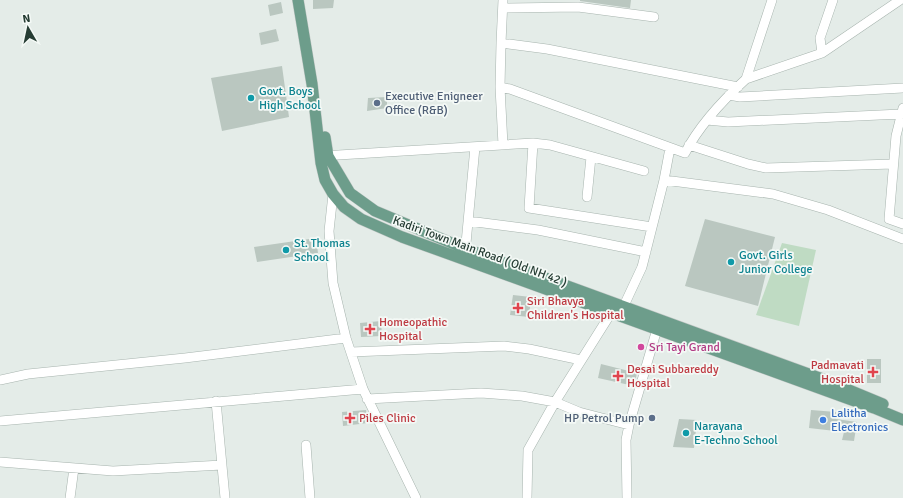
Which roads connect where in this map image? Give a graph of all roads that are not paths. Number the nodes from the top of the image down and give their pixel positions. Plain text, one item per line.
1 (298, 0) edge
2 (304, 0) edge
3 (772, 0) edge
4 (833, 0) edge
5 (900, 0) edge
6 (503, 4) edge
7 (654, 17) dead end
8 (501, 43) junction
9 (822, 53) junction
10 (746, 79) junction
11 (500, 87) junction
12 (738, 87) junction
13 (903, 88) edge
14 (729, 96) junction
15 (902, 111) edge
16 (707, 120) junction
17 (533, 143) junction
18 (503, 145) junction
19 (689, 145) junction
20 (475, 147) junction
21 (670, 148) junction
22 (325, 156) junction
23 (591, 157) junction
24 (894, 164) junction
25 (644, 171) dead end
26 (664, 180) junction
27 (333, 194) junction
28 (587, 197) dead end
29 (468, 221) junction
30 (903, 224) edge
31 (652, 227) junction
32 (903, 239) edge
33 (646, 252) junction
34 (465, 254) junction
35 (618, 311) junction
36 (657, 329) junction
37 (346, 338) junction
38 (351, 352) junction
39 (581, 360) junction
40 (0, 380) edge
41 (363, 389) junction
42 (367, 399) junction
43 (216, 401) junction
44 (555, 402) junction
45 (903, 412) edge
46 (903, 420) edge
47 (0, 421) edge
48 (629, 425) junction
49 (306, 445) dead end
50 (0, 462) edge
51 (222, 465) junction
52 (74, 468) junction
53 (70, 498) edge
54 (225, 498) edge
55 (310, 498) edge
56 (416, 498) edge
57 (527, 498) edge
58 (627, 498) edge

1 - 22 main road, Kadiri Town Main Road ( Old NH 42 )
2 - 22 main road, Kadiri Town Main Road ( Old NH 42 )
3 - 10 street
4 - 9 street
5 - 9 street
6 - 7 street
6 - 8 street
8 - 11 street
8 - 12 street
9 - 10 street
10 - 12 street
11 - 18 street
11 - 21 street
12 - 14 street
13 - 14 street
14 - 16 street
15 - 16 street
15 - 24 street
16 - 19 street
17 - 18 street
17 - 23 street
17 - 31 street
18 - 20 street
19 - 21 street
19 - 24 street
20 - 22 street
20 - 29 street
21 - 26 street
22 - 27 main road, Kadiri Town Main Road ( Old NH 42 )
22 - 34 main road, Kadiri Town Main Road ( Old NH 42 )
23 - 25 street
23 - 28 street
24 - 30 street
26 - 31 street
26 - 32 street
27 - 34 main road, Kadiri Town Main Road ( Old NH 42 )
27 - 37 street
29 - 33 street
29 - 34 street
31 - 33 street
33 - 35 street
34 - 35 main road, Kadiri Town Main Road ( Old NH 42 )
35 - 36 main road, Kadiri Town Main Road ( Old NH 42 )
35 - 39 street
35 - 45 main road, Kadiri Town Main Road ( Old NH 42 )
36 - 46 main road, Kadiri Town Main Road ( Old NH 42 )
36 - 48 street
37 - 38 street
37 - 40 street
38 - 39 street
38 - 41 street
39 - 44 street
41 - 42 street
41 - 43 street
42 - 44 street
42 - 56 street
43 - 47 street
43 - 51 street
44 - 48 street
44 - 57 street
48 - 58 street
49 - 55 street
50 - 52 street
51 - 52 street
51 - 54 street
52 - 53 street

